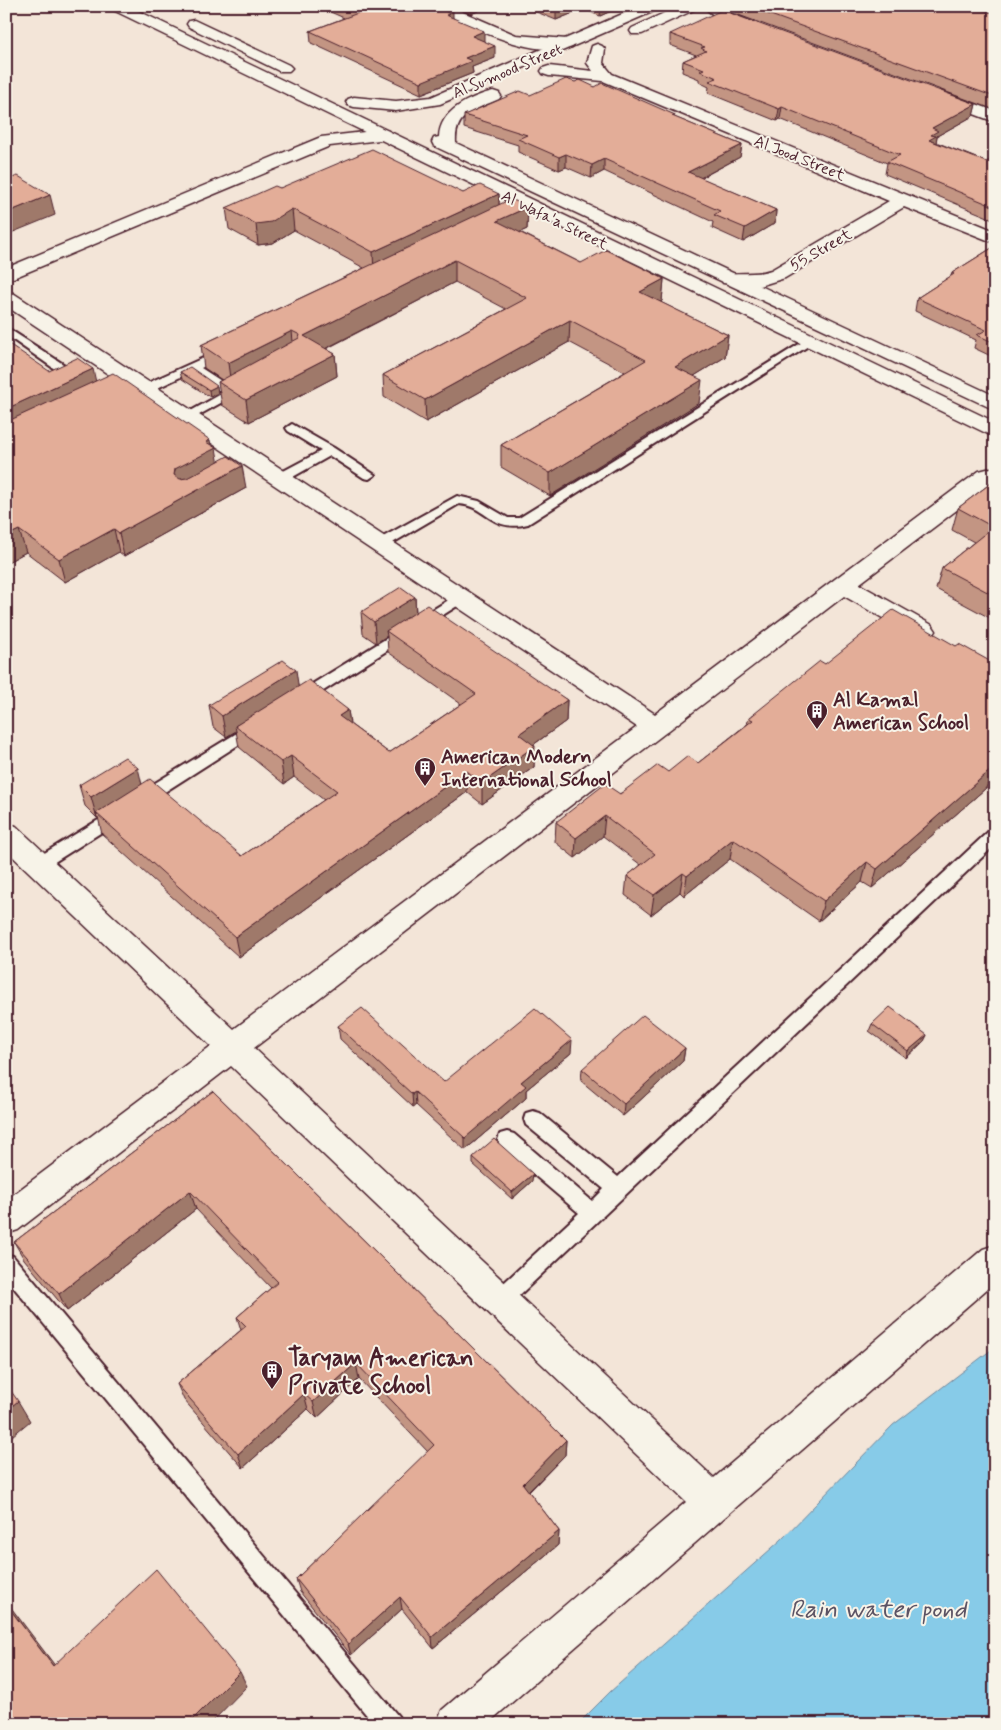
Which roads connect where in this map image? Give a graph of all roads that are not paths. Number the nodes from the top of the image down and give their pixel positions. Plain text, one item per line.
1 (116, 6) edge
2 (436, 6) edge
3 (654, 6) edge
4 (691, 6) edge
5 (711, 6) edge
6 (132, 15) junction
7 (767, 32) edge
8 (513, 39) junction
9 (192, 44) junction
10 (567, 44) junction
11 (240, 46) junction
12 (597, 49) junction
13 (526, 62) junction
14 (544, 73) joint
15 (301, 76) dead end
16 (606, 77) junction
17 (327, 89) dead end
18 (922, 90) edge
19 (504, 91) dead end
20 (354, 102) junction
21 (430, 113) junction
22 (456, 114) junction
23 (340, 116) junction
24 (995, 117) edge
25 (396, 122) dead end
26 (422, 134) dead end
27 (382, 135) junction
28 (327, 141) junction
29 (448, 146) junction
30 (904, 200) junction
31 (995, 238) edge
32 (6, 275) edge
33 (730, 279) junction
34 (6, 297) edge
35 (6, 330) edge
36 (810, 341) junction
37 (238, 346) edge
38 (193, 368) junction
39 (73, 376) edge
40 (247, 385) edge
41 (132, 386) junction
42 (231, 393) junction
43 (995, 404) edge
44 (186, 417) junction
45 (292, 428) dead end
46 (994, 432) edge
47 (330, 451) junction
48 (992, 470) edge
49 (370, 475) dead end
50 (279, 478) junction
51 (379, 545) junction
52 (843, 585) junction
53 (460, 598) junction
54 (944, 642) edge
55 (292, 704) edge
56 (267, 720) edge
57 (655, 728) junction
58 (995, 835) edge
59 (20, 854) edge
60 (233, 1048) junction
61 (533, 1118) dead end
62 (507, 1140) dead end
63 (618, 1189) junction
64 (592, 1213) junction
65 (6, 1219) edge
66 (995, 1260) edge
67 (6, 1263) edge
68 (500, 1300) junction
69 (713, 1502) junction
70 (390, 1724) edge
71 (456, 1724) edge

1 - 6 street, Al Wafa'a Street
2 - 8 street
3 - 10 street, Al Sumood Street
4 - 12 street, Al Sumood Street
5 - 7 street
6 - 9 street, Al Wafa'a Street
6 - 11 street
8 - 10 street
8 - 13 street
9 - 11 street
9 - 23 street, Al Wafa'a Street
10 - 13 street, Al Sumood Street
11 - 15 street
12 - 14 street, Al Sumood Street
12 - 16 street
13 - 21 street, Al Sumood Street
14 - 16 street, Al Jood Street
16 - 30 street, Al Jood Street
17 - 20 street
18 - 24 street
19 - 22 street, Al Sumood Street
20 - 21 street, Al Sumood Street
20 - 25 street
21 - 22 street
22 - 29 street, Al Sumood Street
23 - 27 street, Al Wafa'a Street
23 - 28 street
26 - 29 street, Al Wafa'a Street
27 - 28 street
27 - 36 street, Al Wafa'a Street
28 - 32 street
29 - 33 street, Al Wafa'a Street
30 - 31 street, Al Jood Street
30 - 33 street, 55 Street
33 - 43 street, Al Wafa'a Street
34 - 41 street
35 - 39 lane
36 - 46 street, Al Wafa'a Street
36 - 51 lane
37 - 38 lane
38 - 41 lane
38 - 42 lane
40 - 42 lane
41 - 44 street
42 - 44 lane
44 - 50 street
45 - 47 lane
47 - 49 lane
47 - 50 lane
48 - 52 street
50 - 51 street
51 - 53 street
52 - 54 street
52 - 57 street
53 - 55 lane
53 - 57 street
56 - 59 lane
57 - 60 street
58 - 63 lane
59 - 60 street
60 - 65 street
60 - 68 street
61 - 63 lane
62 - 64 lane
63 - 64 lane
64 - 68 lane
66 - 69 street
67 - 70 lane
68 - 69 street
69 - 71 street

